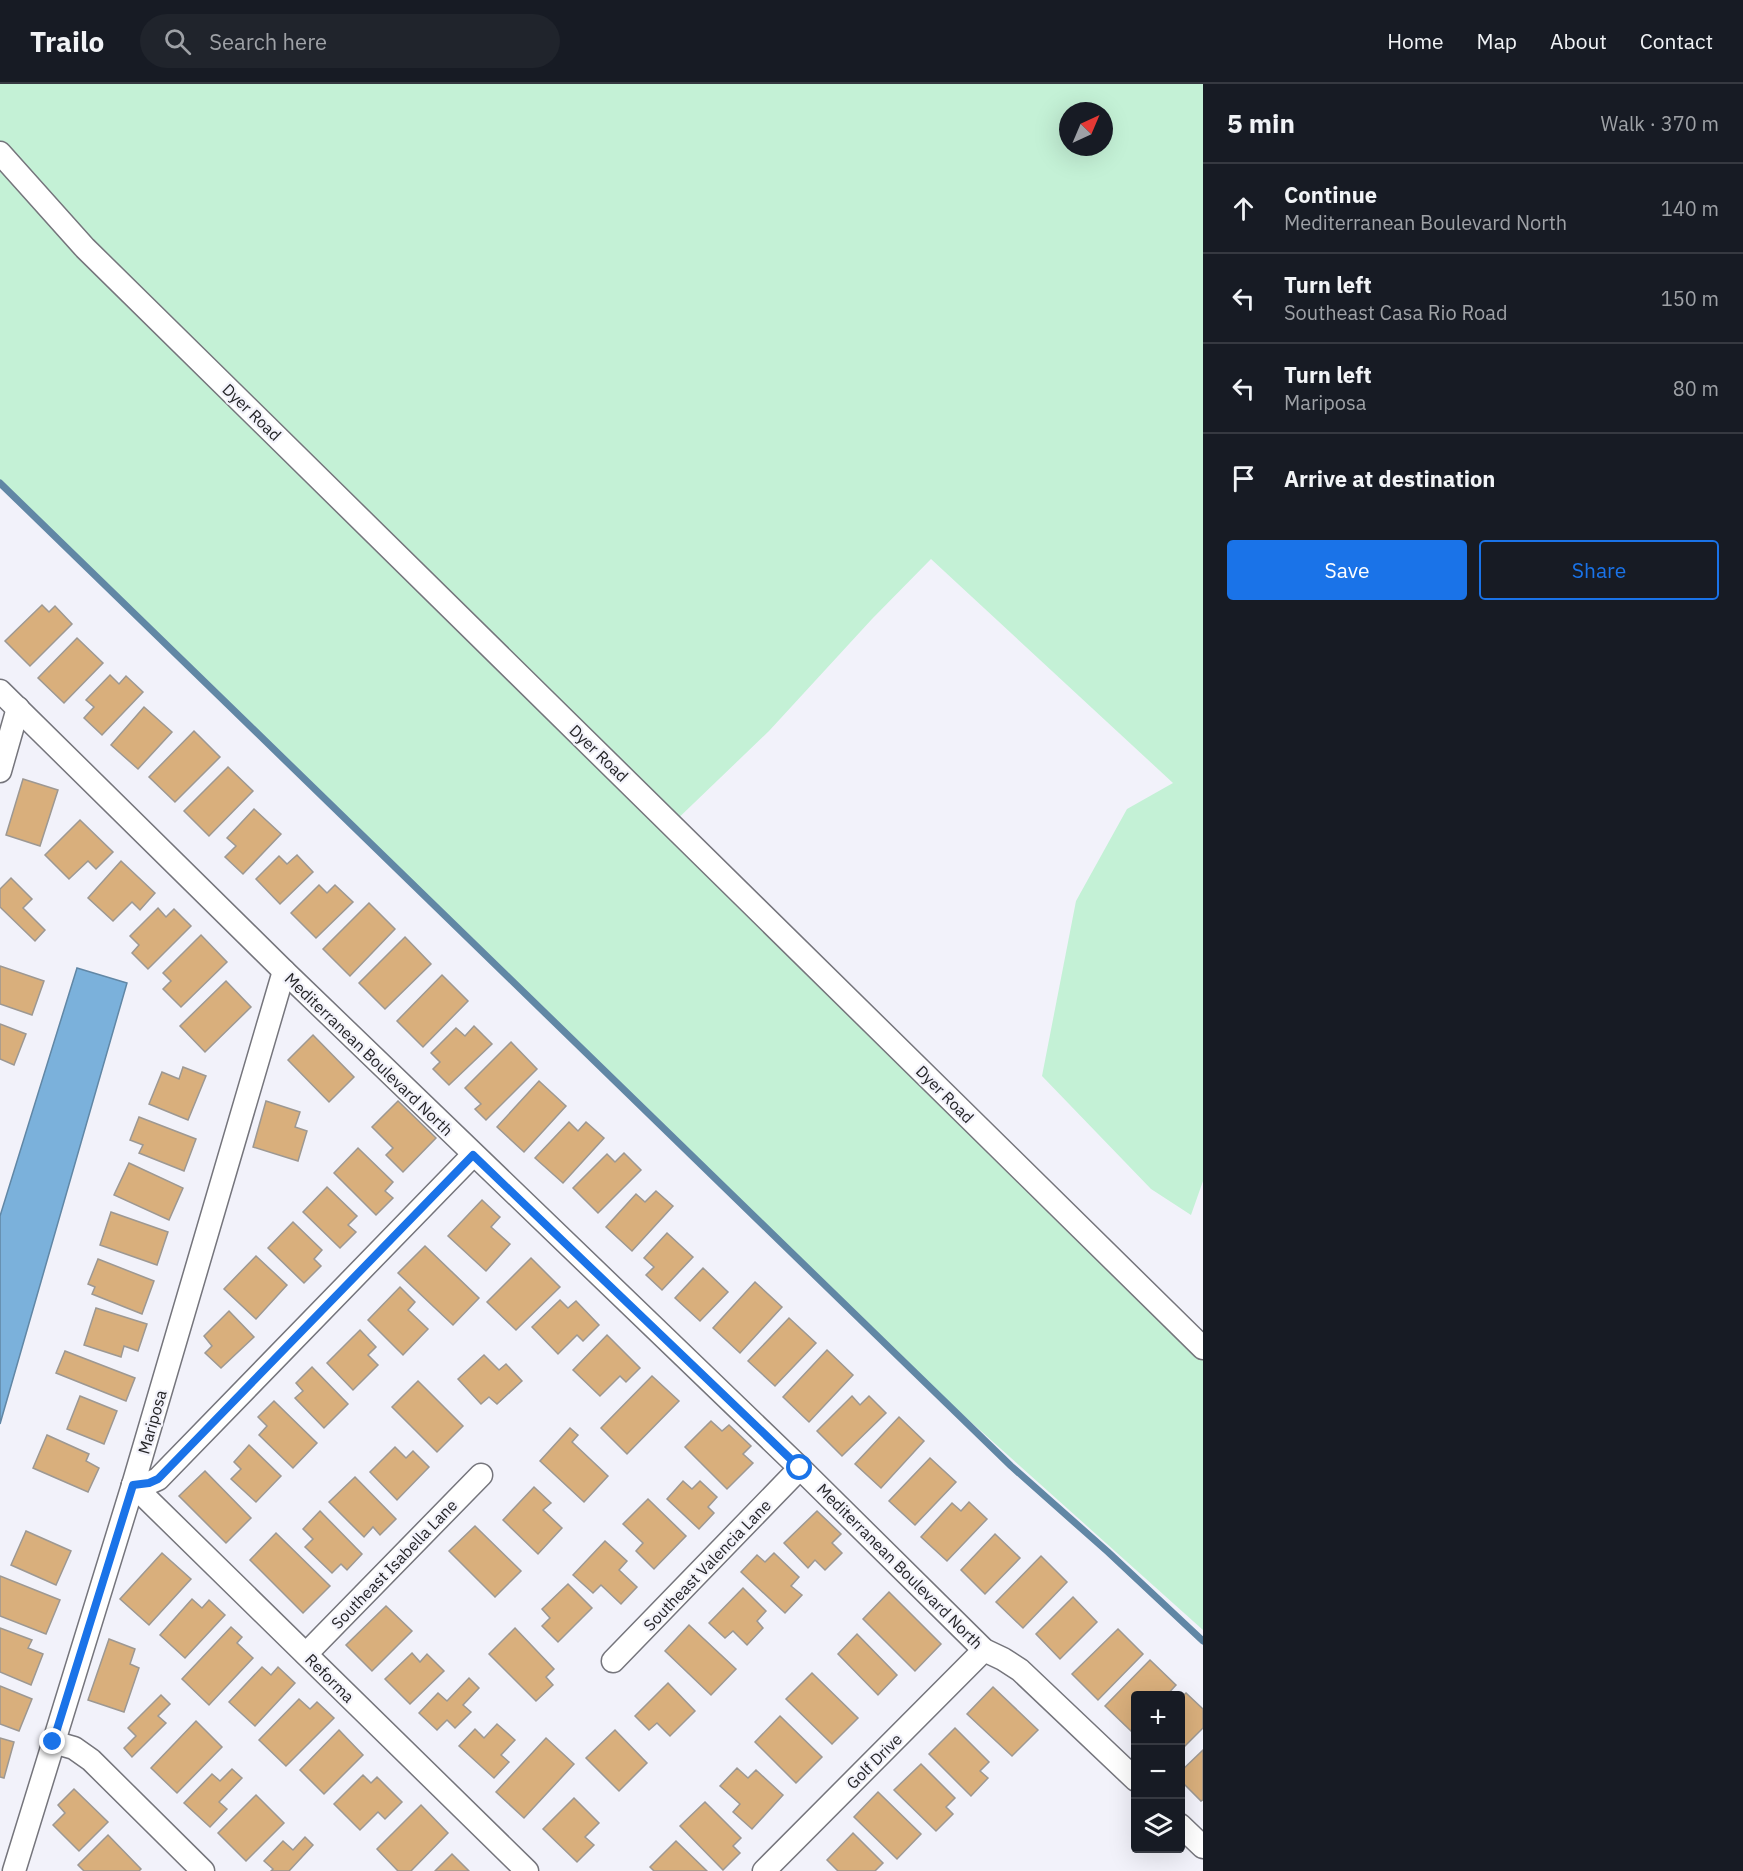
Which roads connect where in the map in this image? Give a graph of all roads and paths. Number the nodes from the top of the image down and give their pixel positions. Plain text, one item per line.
1 (0, 153) edge
2 (0, 691) edge
3 (18, 708) junction
4 (0, 771) edge
5 (284, 971) junction
6 (473, 1155) junction
7 (1203, 1348) edge
8 (800, 1468) junction
9 (481, 1475) dead end
10 (133, 1485) junction
11 (984, 1650) junction
12 (306, 1654) junction
13 (613, 1661) dead end
14 (53, 1742) junction
15 (1131, 1775) edge
16 (1185, 1830) edge
17 (1203, 1847) edge
18 (14, 1871) edge
19 (203, 1871) edge
20 (527, 1871) edge
21 (764, 1871) edge

1 - 7 street, Dyer Road
2 - 3 street, Mediterranean Boulevard North
3 - 4 street
3 - 5 street, Mediterranean Boulevard North
5 - 6 street, Mediterranean Boulevard North
5 - 10 street, Mariposa
6 - 8 street, Mediterranean Boulevard North
6 - 10 street
8 - 11 street, Mediterranean Boulevard North
8 - 13 street, Southeast Valencia Lane
9 - 12 street, Southeast Isabella Lane
10 - 12 street, Reforma
10 - 14 street, Mariposa
11 - 15 street, Mediterranean Boulevard North
11 - 21 street, Golf Drive
12 - 20 street, Reforma
14 - 18 street, Mariposa
14 - 19 street
16 - 17 street

